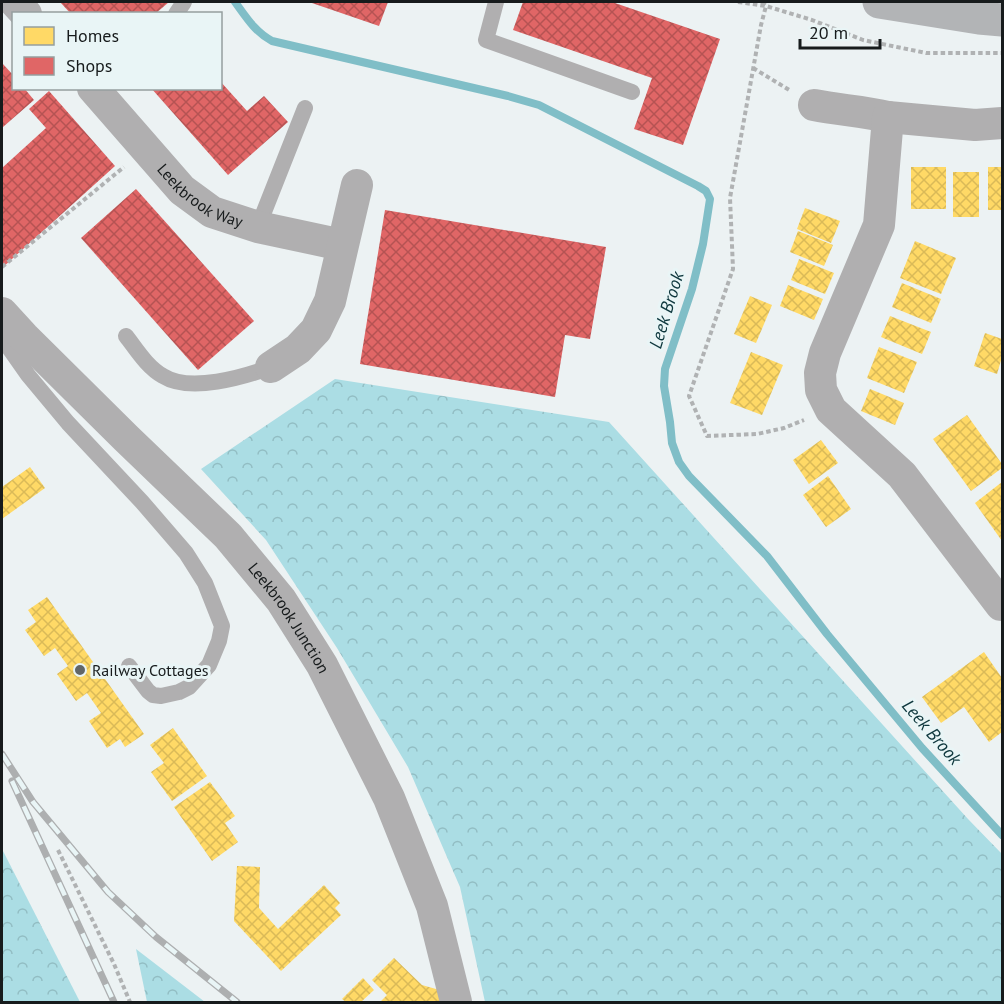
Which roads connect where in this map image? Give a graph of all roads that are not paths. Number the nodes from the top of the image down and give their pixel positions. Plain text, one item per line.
1 (496, 2) edge
2 (879, 2) edge
3 (1002, 20) edge
4 (95, 90) edge
5 (632, 92) dead end
6 (814, 105) road end
7 (305, 108) dead end
8 (888, 117) junction
9 (1002, 123) edge
10 (357, 185) dead end
11 (258, 228) junction
12 (342, 245) junction
13 (2, 313) edge
14 (126, 336) dead end
15 (2, 338) edge
16 (272, 367) joint
17 (1002, 606) edge
18 (129, 666) dead end
19 (456, 1002) edge

1 - 5 lane
2 - 3 highway
4 - 11 street, Leekbrook Way
6 - 8 street
7 - 11 lane
8 - 9 street
8 - 17 street
10 - 12 street
11 - 12 street, Leekbrook Way
12 - 16 street
13 - 19 street, Leekbrook Junction
14 - 16 lane
15 - 18 lane

